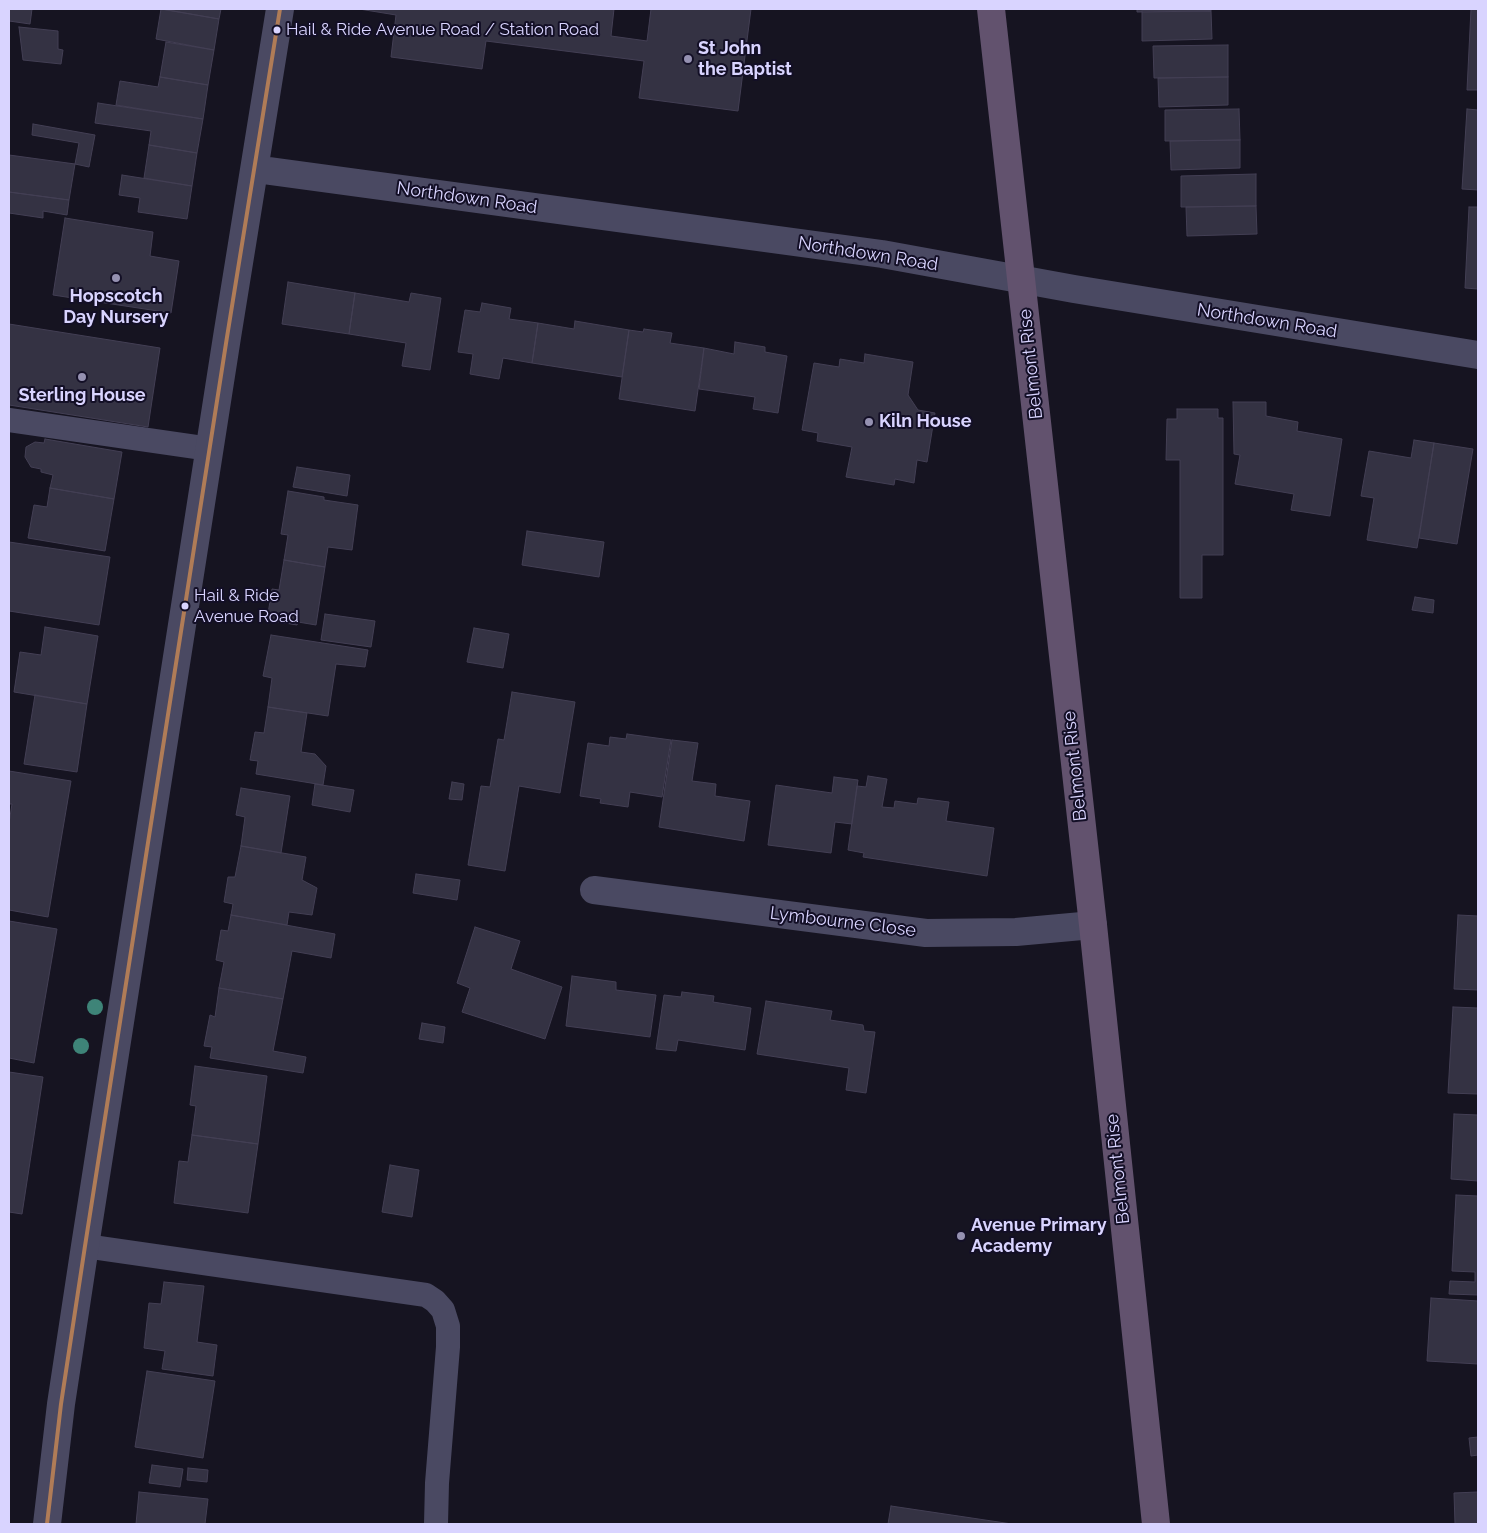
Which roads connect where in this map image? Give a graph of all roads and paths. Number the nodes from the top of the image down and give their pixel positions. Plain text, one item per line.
1 (280, 9) edge
2 (992, 9) edge
3 (255, 169) junction
4 (1022, 280) junction
5 (1478, 355) edge
6 (9, 420) edge
7 (210, 449) junction
8 (594, 890) dead end
9 (1093, 924) junction
10 (85, 1246) junction
11 (47, 1524) edge
12 (436, 1524) edge
13 (1156, 1524) edge

1 - 3 street
2 - 4 highway, Belmont Rise
3 - 4 street, Northdown Road
3 - 7 street
4 - 5 street, Northdown Road
4 - 9 highway, Belmont Rise
6 - 7 lane
7 - 10 street
8 - 9 street, Lymbourne Close
9 - 13 highway, Belmont Rise
10 - 11 street
10 - 12 lane

